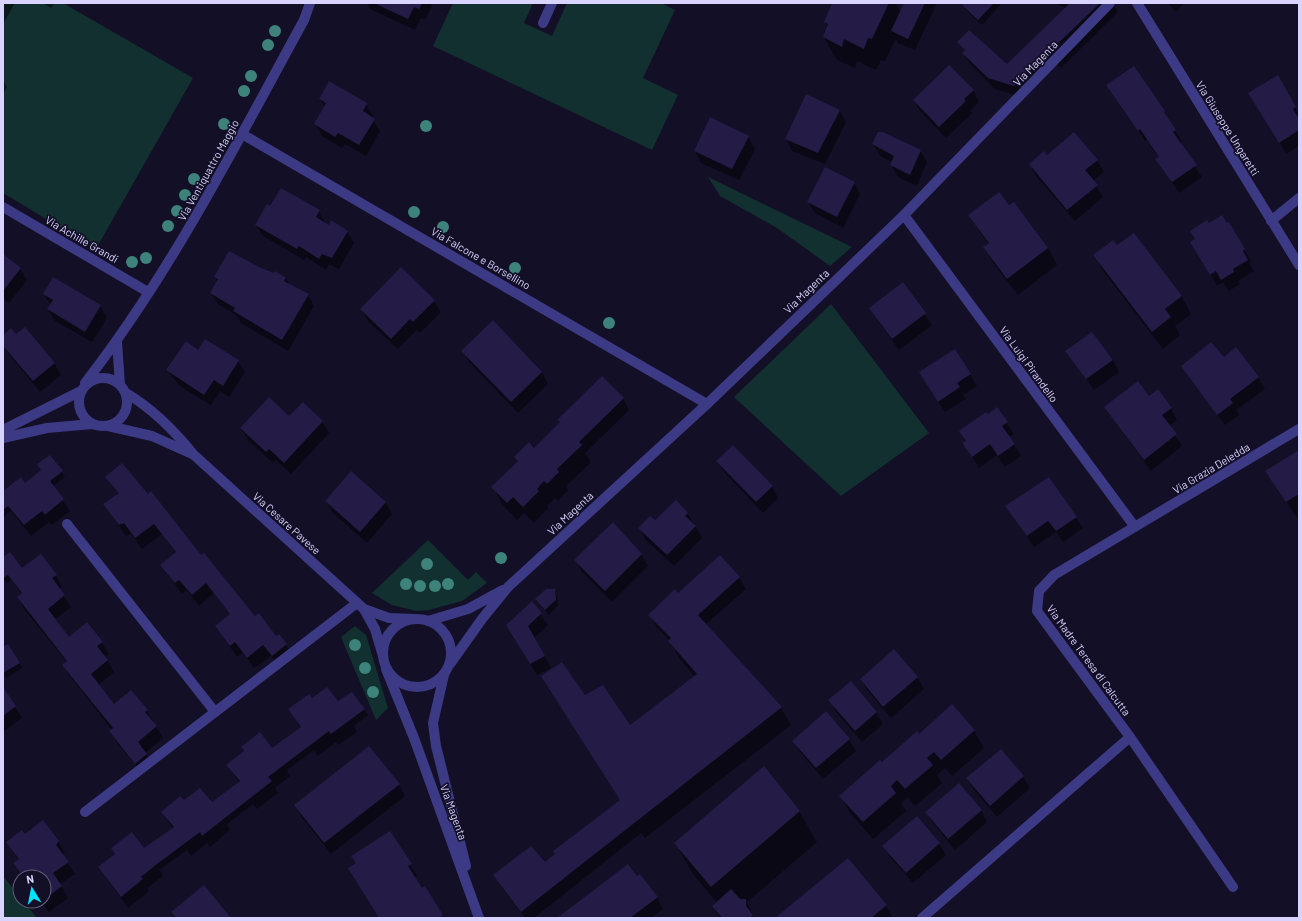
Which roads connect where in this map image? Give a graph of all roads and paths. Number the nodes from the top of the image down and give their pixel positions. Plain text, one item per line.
1 (310, 3) edge
2 (552, 3) edge
3 (1110, 3) edge
4 (1137, 3) edge
5 (543, 22) dead end
6 (242, 134) junction
7 (1299, 198) edge
8 (3, 207) edge
9 (904, 215) junction
10 (1271, 221) junction
11 (1299, 266) edge
12 (148, 292) junction
13 (117, 342) junction
14 (83, 387) junction
15 (123, 389) junction
16 (707, 404) junction
17 (92, 424) junction
18 (108, 426) junction
19 (1299, 429) edge
20 (3, 430) edge
21 (3, 438) edge
22 (194, 455) junction
23 (67, 524) dead end
24 (1135, 527) junction
25 (508, 587) junction
26 (361, 606) junction
27 (414, 619) junction
28 (428, 621) junction
29 (383, 656) junction
30 (450, 664) junction
31 (386, 669) junction
32 (444, 675) junction
33 (215, 712) junction
34 (1130, 737) junction
35 (86, 812) dead end
36 (1233, 887) dead end
37 (479, 918) edge
38 (922, 918) edge

1 - 6 street, Via Ventiquattro Maggio
2 - 5 street
3 - 9 street, Via Magenta
4 - 10 street, Via Giuseppe Ungaretti
6 - 12 street, Via Ventiquattro Maggio
6 - 16 street, Via Falcone e Borsellino
7 - 10 street
8 - 12 street, Via Achille Grandi
9 - 16 street, Via Magenta
9 - 24 street, Via Luigi Pirandello
10 - 11 street, Via Giuseppe Ungaretti
12 - 13 street, Via Ventiquattro Maggio
13 - 14 street, Via Ventiquattro Maggio
13 - 15 street
14 - 15 street, Via Ventiquattro Maggio
14 - 17 street
14 - 20 street, Via Ventiquattro Maggio
15 - 18 street
15 - 22 street, Via Cesare Pavese
16 - 25 street, Via Magenta
17 - 18 street
17 - 21 street
18 - 22 street, Via Cesare Pavese
19 - 24 street, Via Grazia Deledda
22 - 26 street, Via Cesare Pavese
23 - 33 street
24 - 34 street, Via Madre Teresa di Calcutta
25 - 28 street
25 - 30 street
26 - 27 street, Via Cesare Pavese
26 - 29 street, Via Cesare Pavese
26 - 33 street
27 - 28 street, Via Magenta
27 - 29 street, Via Magenta
28 - 30 street, Via Magenta
29 - 31 street, Via Magenta
30 - 32 street, Via Magenta
31 - 32 street, Via Magenta
31 - 37 street, Via Magenta
32 - 37 street, Via Magenta
33 - 35 street
34 - 36 street, Via Madre Teresa di Calcutta
34 - 38 street

